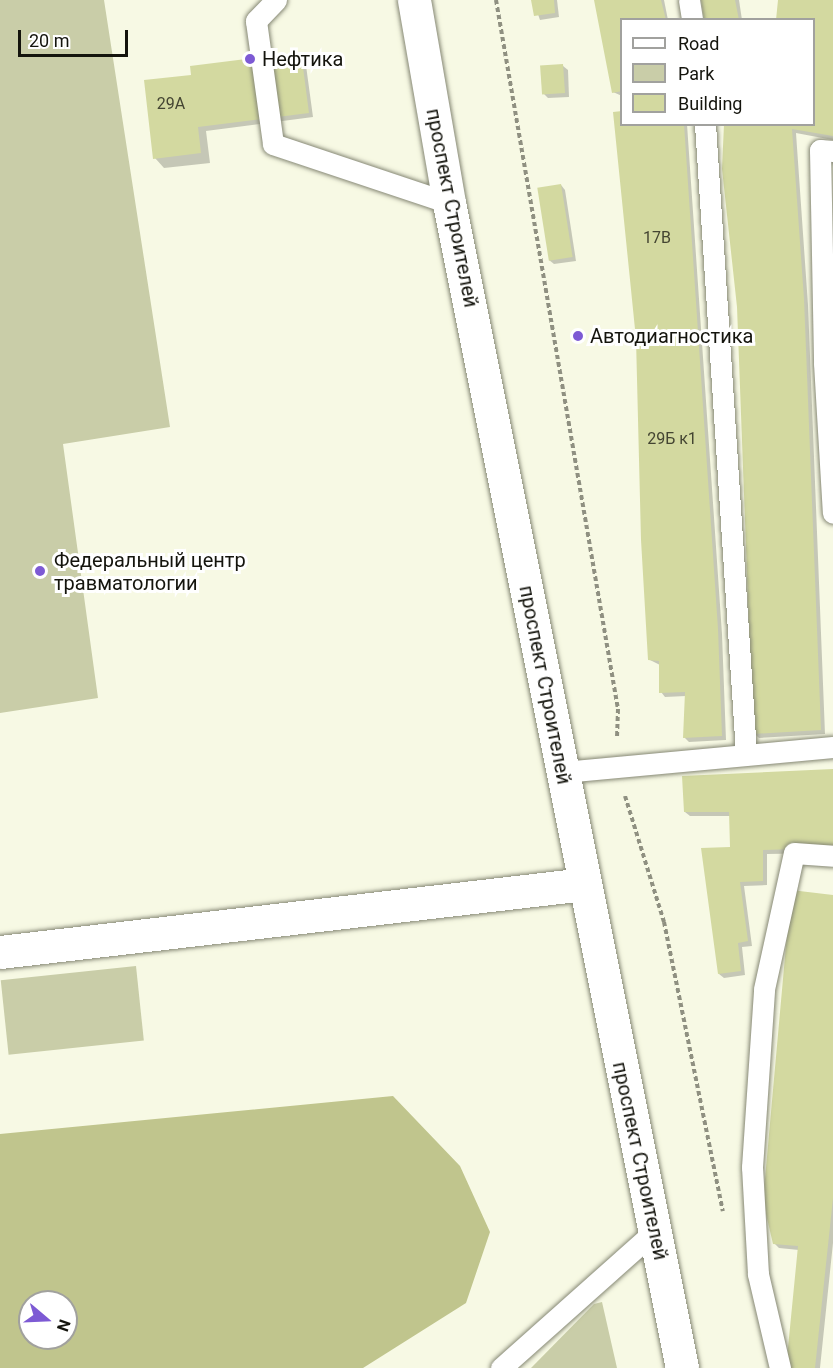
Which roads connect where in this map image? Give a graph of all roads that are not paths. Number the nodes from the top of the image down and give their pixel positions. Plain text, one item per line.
1 (276, 0) edge
2 (414, 0) edge
3 (689, 0) edge
4 (693, 18) edge
5 (705, 126) edge
6 (833, 151) edge
7 (449, 203) junction
8 (833, 513) edge
9 (833, 747) edge
10 (746, 753) junction
11 (563, 772) junction
12 (833, 856) edge
13 (585, 884) junction
14 (0, 952) edge
15 (655, 1231) junction
16 (501, 1368) edge
17 (682, 1368) edge
18 (780, 1368) edge

1 - 7 lane
2 - 7 main road, проспект Строителей
3 - 4 lane
5 - 10 lane
6 - 8 lane
7 - 11 main road, проспект Строителей
9 - 10 lane
10 - 11 lane
11 - 13 main road, проспект Строителей
12 - 18 lane
13 - 14 main road
13 - 15 main road, проспект Строителей
15 - 16 lane
15 - 17 main road, проспект Строителей

